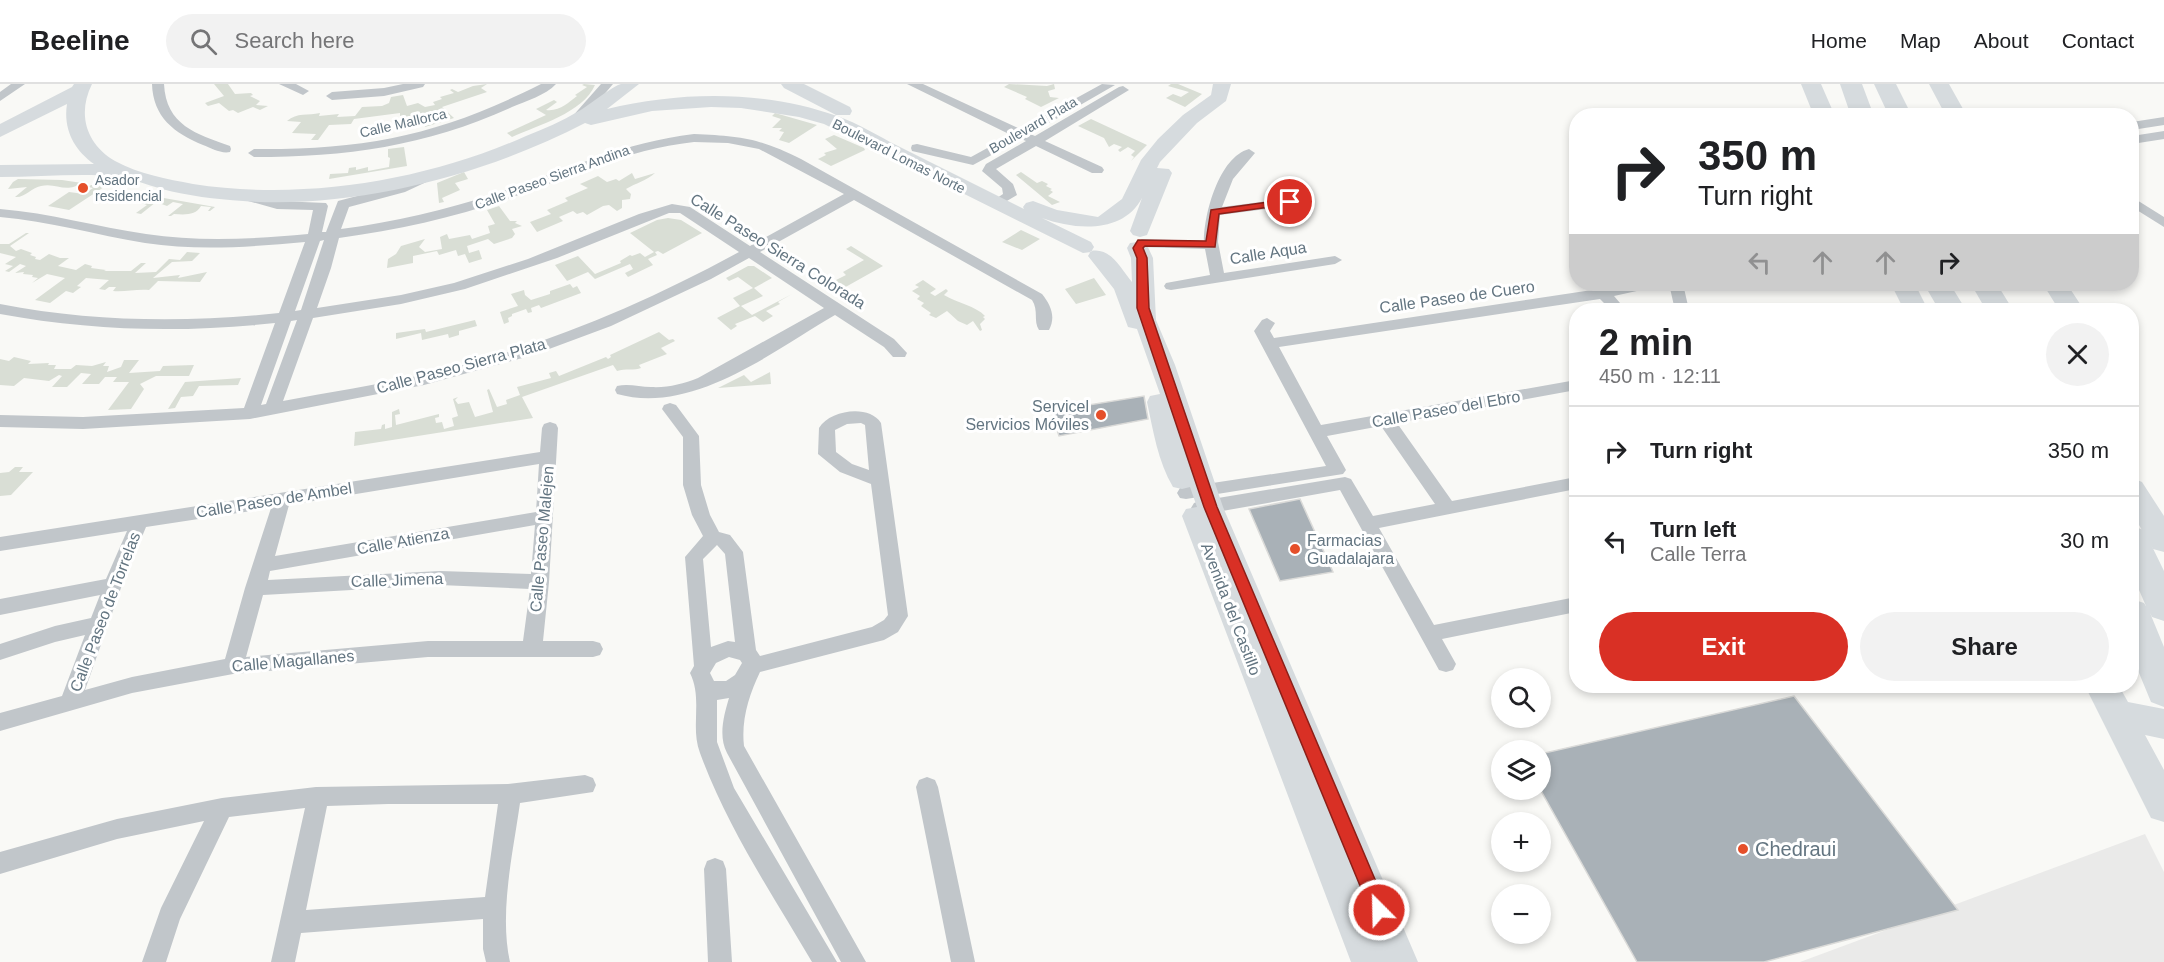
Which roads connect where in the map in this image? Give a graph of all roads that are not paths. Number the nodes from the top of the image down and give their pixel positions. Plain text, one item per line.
1 (19, 84) edge
2 (158, 84) edge
3 (285, 84) edge
4 (419, 84) edge
5 (550, 84) edge
6 (607, 84) edge
7 (630, 84) edge
8 (790, 84) edge
9 (913, 84) edge
10 (1109, 84) edge
11 (1811, 84) edge
12 (1851, 84) edge
13 (1885, 84) edge
14 (1939, 84) edge
15 (81, 87) edge
16 (303, 91) dead end
17 (1229, 91) edge
18 (731, 92) edge
19 (332, 96) dead end
20 (0, 97) edge
21 (1822, 108) edge
22 (1860, 108) edge
23 (1897, 108) edge
24 (1952, 108) edge
25 (2164, 121) edge
26 (570, 124) junction
27 (2139, 125) edge
28 (0, 131) edge
29 (1020, 135) junction
30 (2164, 135) edge
31 (2139, 139) edge
32 (1035, 141) junction
33 (225, 148) dead end
34 (917, 148) junction
35 (254, 153) dead end
36 (1249, 153) dead end
37 (448, 169) junction
38 (115, 170) junction
39 (1097, 170) dead end
40 (0, 171) edge
41 (854, 194) junction
42 (246, 196) junction
43 (1290, 202) dead end
44 (1011, 203) junction
45 (2139, 206) edge
46 (1214, 212) junction
47 (0, 213) edge
48 (1099, 221) junction
49 (2164, 224) edge
50 (334, 236) junction
51 (314, 238) junction
52 (1140, 239) junction
53 (1211, 240) junction
54 (752, 251) junction
55 (1091, 251) junction
56 (1335, 260) dead end
57 (1218, 279) junction
58 (1171, 286) dead end
59 (1618, 291) edge
60 (1604, 294) junction
61 (1612, 303) edge
62 (835, 308) junction
63 (0, 309) edge
64 (306, 315) junction
65 (284, 318) junction
66 (1266, 323) dead end
67 (1044, 327) dead end
68 (1268, 344) junction
69 (899, 353) dead end
70 (1157, 365) junction
71 (1569, 386) edge
72 (623, 390) dead end
73 (670, 409) dead end
74 (272, 410) junction
75 (250, 413) junction
76 (1386, 420) junction
77 (0, 421) edge
78 (550, 428) dead end
79 (1316, 432) junction
80 (548, 457) junction
81 (1341, 477) junction
82 (879, 480) dead end
83 (1569, 484) edge
84 (282, 499) junction
85 (1198, 500) junction
86 (2139, 500) edge
87 (1447, 508) junction
88 (544, 517) junction
89 (140, 521) junction
90 (1368, 524) junction
91 (713, 537) junction
92 (2164, 541) edge
93 (0, 544) edge
94 (2139, 554) edge
95 (262, 565) junction
96 (540, 582) junction
97 (113, 585) junction
98 (254, 588) junction
99 (1569, 605) edge
100 (0, 607) edge
101 (2164, 607) edge
102 (99, 624) junction
103 (2139, 630) edge
104 (1431, 634) junction
105 (593, 649) dead end
106 (532, 650) junction
107 (0, 652) edge
108 (703, 664) junction
109 (1446, 664) dead end
110 (233, 666) junction
111 (748, 667) junction
112 (707, 687) junction
113 (2164, 692) edge
114 (70, 703) junction
115 (2133, 712) edge
116 (0, 722) edge
117 (585, 785) dead end
118 (927, 787) dead end
119 (510, 794) junction
120 (318, 797) junction
121 (2164, 806) edge
122 (222, 808) junction
123 (0, 863) edge
124 (715, 869) dead end
125 (496, 907) junction
126 (292, 922) junction
127 (154, 962) edge
128 (283, 962) edge
129 (498, 962) edge
130 (720, 962) edge
131 (825, 962) edge
132 (855, 962) edge
133 (963, 962) edge
134 (1369, 962) edge
135 (1400, 962) edge

1 - 20 street
2 - 33 street
3 - 16 street
4 - 19 street
5 - 35 street, Calle Mallorca
6 - 26 street
7 - 26 street
8 - 34 street, Boulevard Lomas Norte
9 - 29 street
10 - 29 street, Boulevard Plata
10 - 32 street, Boulevard Plata
11 - 21 main road
12 - 22 highway
13 - 23 highway
14 - 24 main road
15 - 28 street
15 - 38 street
17 - 48 street
17 - 52 street
18 - 26 street, Boulevard Lomas Norte
18 - 44 street, Boulevard Lomas Norte
25 - 27 street
26 - 37 street
29 - 32 street
29 - 34 street, Boulevard Plata
30 - 31 street
32 - 39 street
32 - 44 street, Boulevard Plata
34 - 44 street, Boulevard Lomas Norte
36 - 46 street
37 - 42 street
37 - 50 street
38 - 40 street
38 - 42 street
41 - 50 street, Calle Paseo Sierra Andina
41 - 54 street, Calle Paseo Sierra Plata
41 - 67 street, Calle Paseo Sierra Andina
42 - 51 street
43 - 46 street
44 - 48 street, Boulevard Lomas Norte
44 - 55 street, Boulevard Lomas Norte
45 - 49 street
46 - 53 street
47 - 51 street, Calle Paseo Sierra Andina
48 - 52 street, Boulevard Lomas Norte
48 - 55 street
50 - 51 street, Calle Paseo Sierra Andina
50 - 64 street
51 - 65 street
52 - 53 street
52 - 55 street
52 - 70 street, Avenida del Castillo
53 - 57 street
54 - 62 street, Calle Paseo Sierra Colorada
54 - 64 street, Calle Paseo Sierra Colorada
54 - 74 street, Calle Paseo Sierra Plata
55 - 70 street, Avenida del Castillo
56 - 57 street, Calle Aqua
57 - 58 street, Calle Aqua
59 - 60 street, Calle Paseo de Cuero
60 - 61 street
60 - 68 street, Calle Paseo de Cuero
62 - 69 street, Calle Paseo Sierra Colorada
62 - 72 street
63 - 65 street, Calle Paseo Sierra Colorada
64 - 65 street, Calle Paseo Sierra Colorada
64 - 74 street
65 - 75 street
66 - 68 street
68 - 79 street
70 - 85 street, Avenida del Castillo
71 - 76 street, Calle Paseo del Ebro
73 - 91 street
74 - 75 street, Calle Paseo Sierra Plata
75 - 77 street, Calle Paseo Sierra Plata
76 - 79 street, Calle Paseo del Ebro
76 - 87 street
78 - 80 street, Calle Paseo Malejen
79 - 81 street
80 - 84 street, Calle Paseo de Ambel
80 - 88 street, Calle Paseo Malejen
81 - 85 street
81 - 90 street
82 - 111 street
83 - 87 street
84 - 89 street, Calle Paseo de Ambel
84 - 95 street
85 - 134 street, Avenida del Castillo
85 - 135 street, Avenida del Castillo
86 - 92 main road
87 - 90 street
88 - 95 street, Calle Atienza
88 - 96 street, Calle Paseo Malejen
89 - 93 street, Calle Paseo de Ambel
89 - 97 street, Calle Paseo de Torrelas
90 - 104 street
91 - 108 street
91 - 111 street
94 - 101 highway
95 - 98 street
96 - 98 street, Calle Jimena
96 - 106 street, Calle Paseo Malejen
97 - 100 street
97 - 102 street, Calle Paseo de Torrelas
98 - 110 street
99 - 104 street
102 - 107 street
102 - 114 street, Calle Paseo de Torrelas
103 - 113 highway
104 - 109 street
105 - 106 street, Calle Magallanes
106 - 110 street, Calle Magallanes
108 - 111 street
108 - 112 street
110 - 114 street, Calle Magallanes
111 - 112 street
111 - 132 street
112 - 131 street
114 - 116 street, Calle Magallanes
115 - 121 main road
117 - 119 street
118 - 133 street
119 - 120 street
119 - 125 street
120 - 122 street
120 - 126 street
122 - 123 street
122 - 127 street
124 - 130 street
125 - 126 street
125 - 129 street
126 - 128 street

